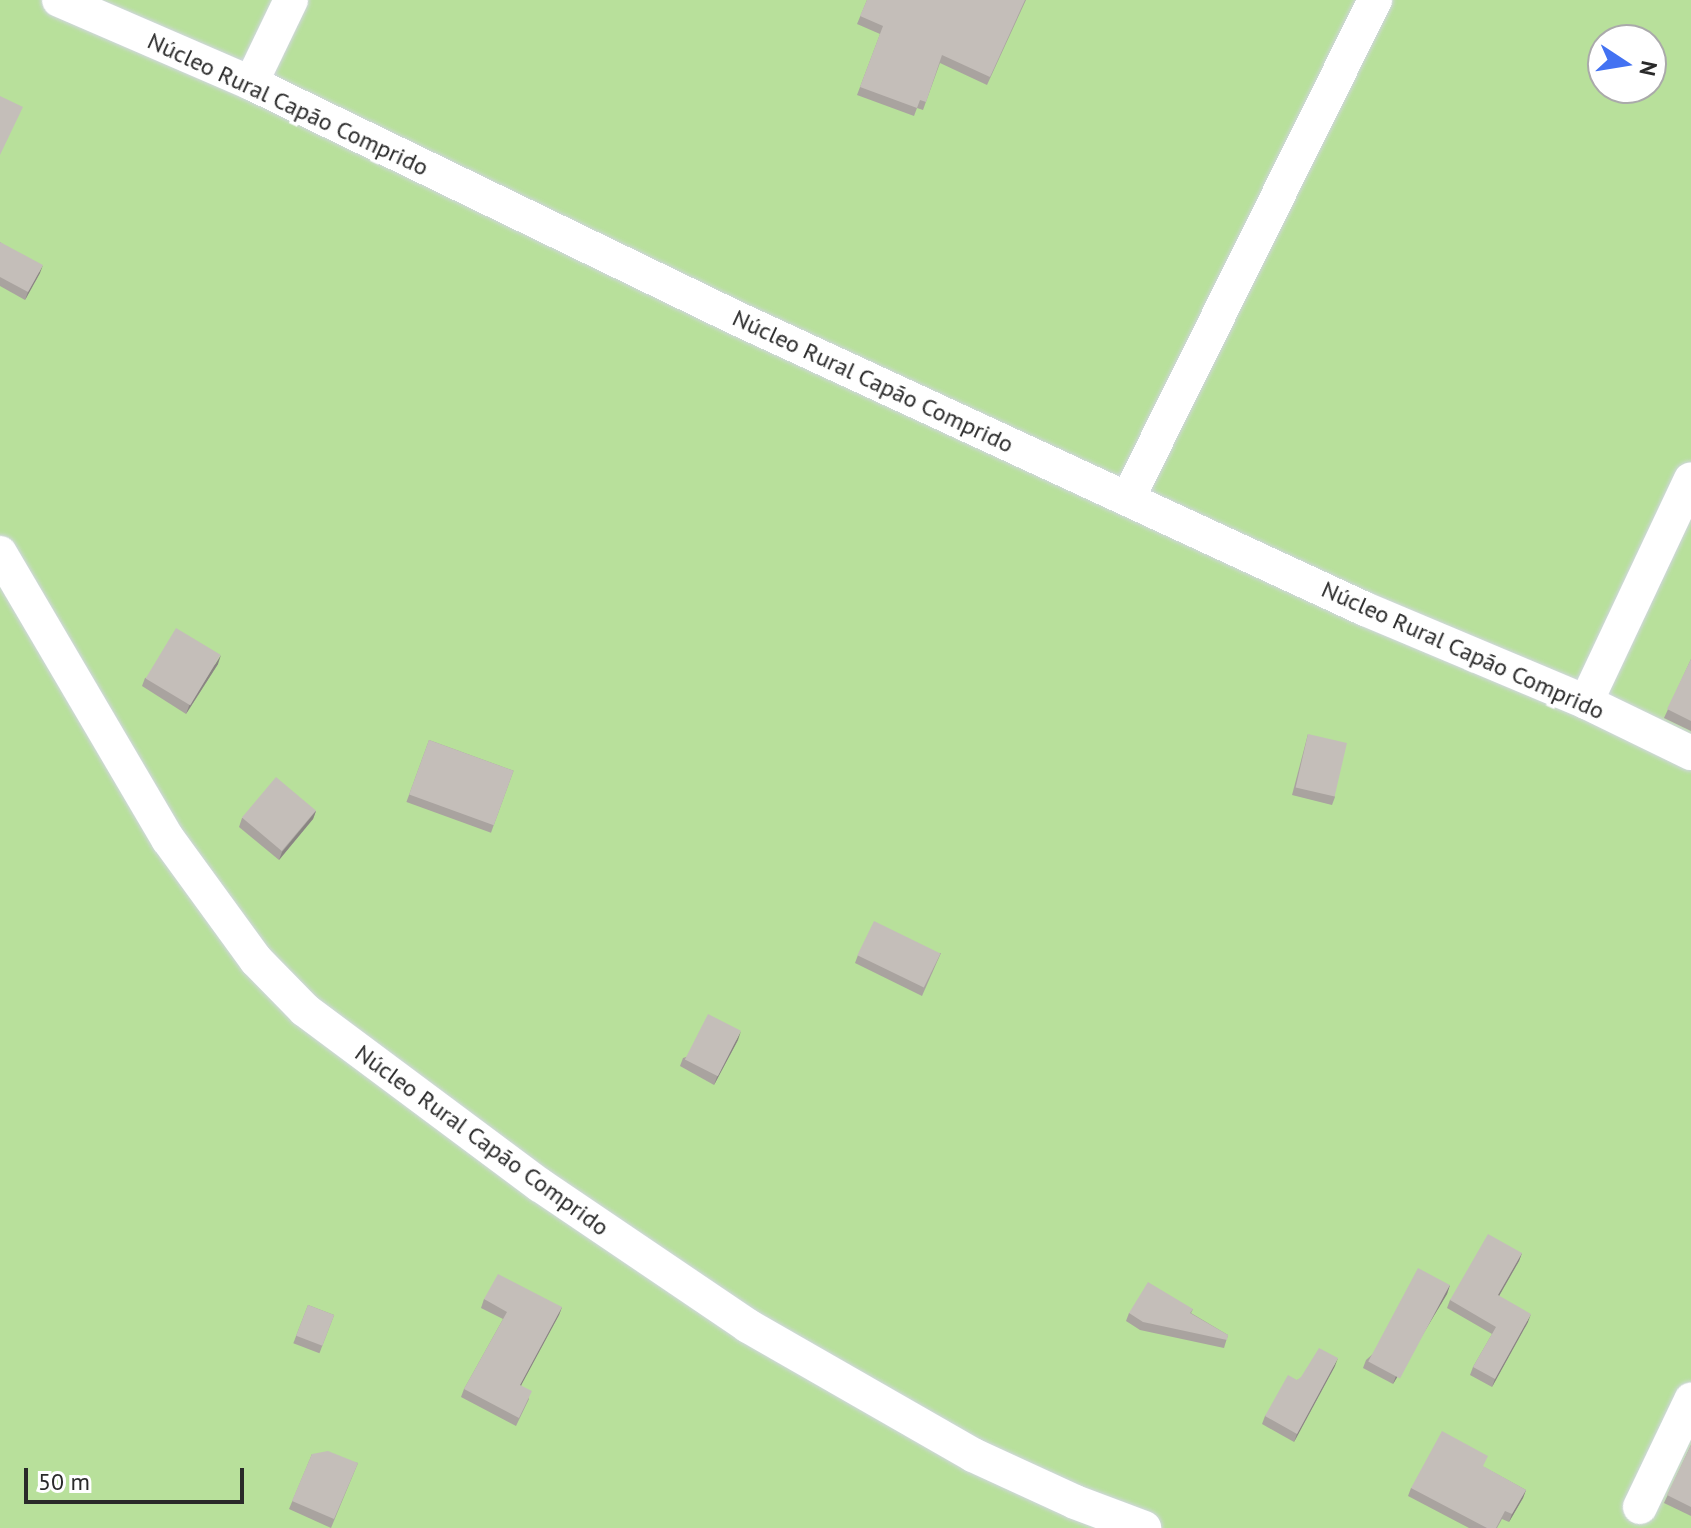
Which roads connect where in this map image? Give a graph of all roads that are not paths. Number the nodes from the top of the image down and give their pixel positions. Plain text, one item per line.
1 (59, 0) edge
2 (291, 0) edge
3 (1375, 0) edge
4 (251, 83) junction
5 (1691, 479) edge
6 (1128, 498) junction
7 (0, 553) edge
8 (1586, 702) junction
9 (1691, 753) edge
10 (1691, 1400) edge
11 (1640, 1507) dead end
12 (1144, 1528) edge

1 - 4 street, Núcleo Rural Capão Comprido
2 - 4 street
3 - 6 street
4 - 6 street, Núcleo Rural Capão Comprido
5 - 8 street
6 - 8 street, Núcleo Rural Capão Comprido
7 - 12 street, Núcleo Rural Capão Comprido
8 - 9 street, Núcleo Rural Capão Comprido
10 - 11 street

